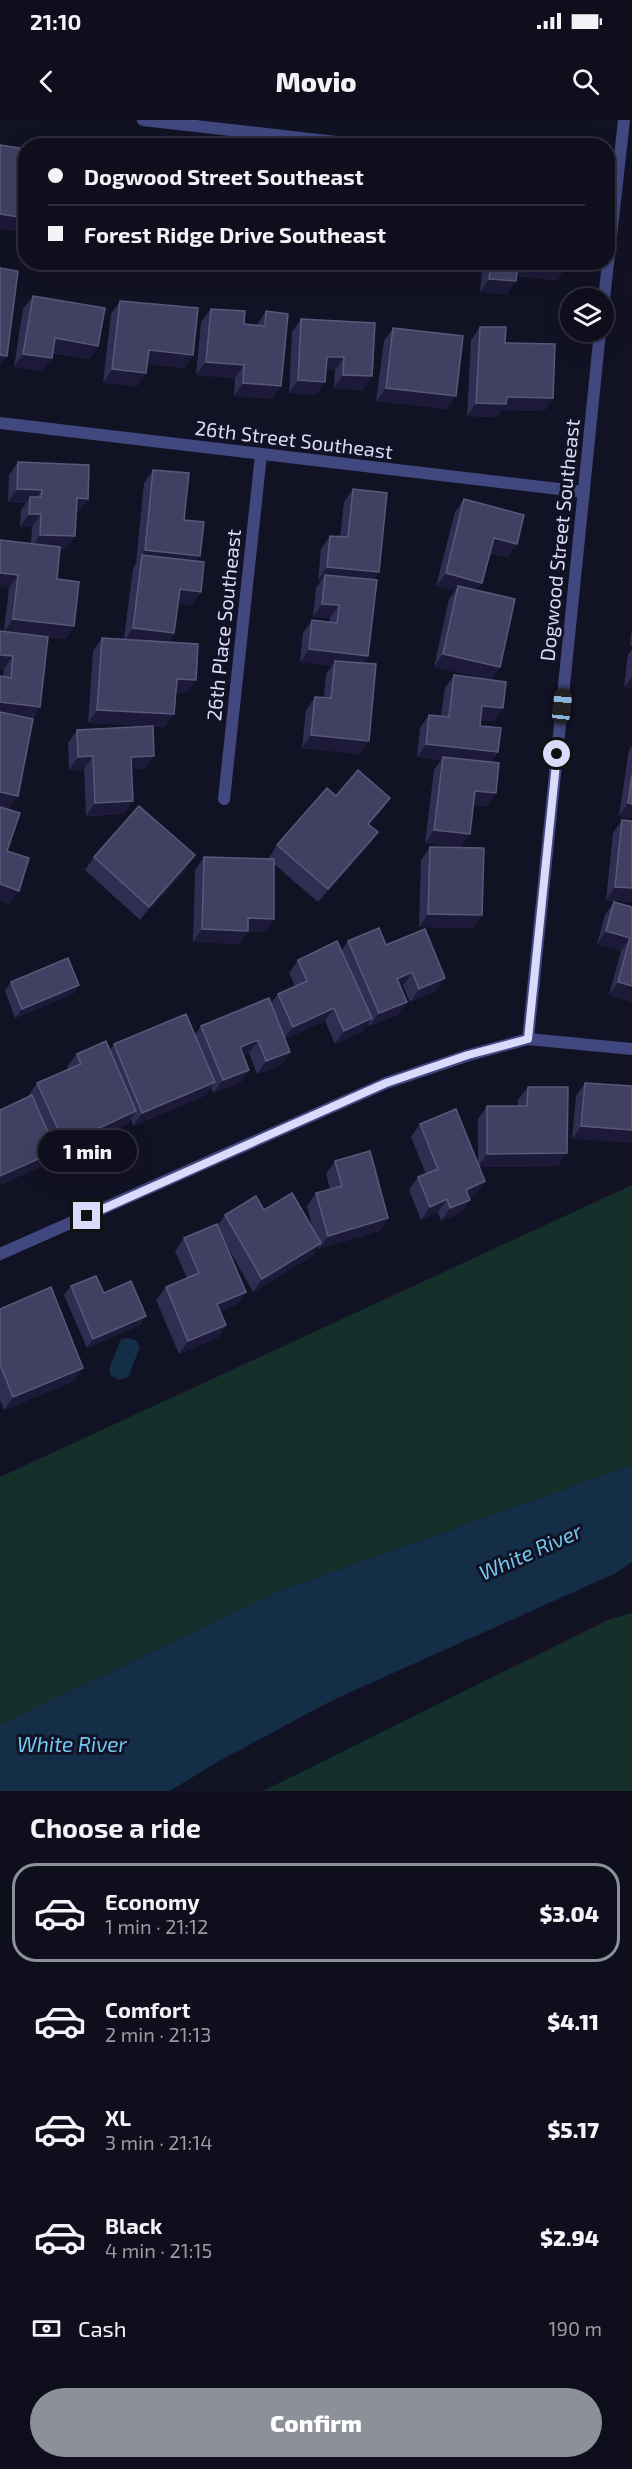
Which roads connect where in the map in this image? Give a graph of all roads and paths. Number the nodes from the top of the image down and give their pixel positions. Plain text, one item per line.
1 (142, 120) edge
2 (624, 120) edge
3 (301, 138) edge
4 (615, 163) edge
5 (606, 270) edge
6 (604, 288) edge
7 (599, 342) edge
8 (0, 423) edge
9 (261, 455) junction
10 (584, 492) junction
11 (224, 799) dead end
12 (528, 1039) junction
13 (632, 1049) edge
14 (0, 1254) edge

1 - 3 street
2 - 4 street
5 - 6 street
7 - 10 street, Dogwood Street Southeast
8 - 9 street, 26th Street Southeast
9 - 10 street, 26th Street Southeast
9 - 11 street, 26th Place Southeast
10 - 12 street, Dogwood Street Southeast
12 - 13 street
12 - 14 street

